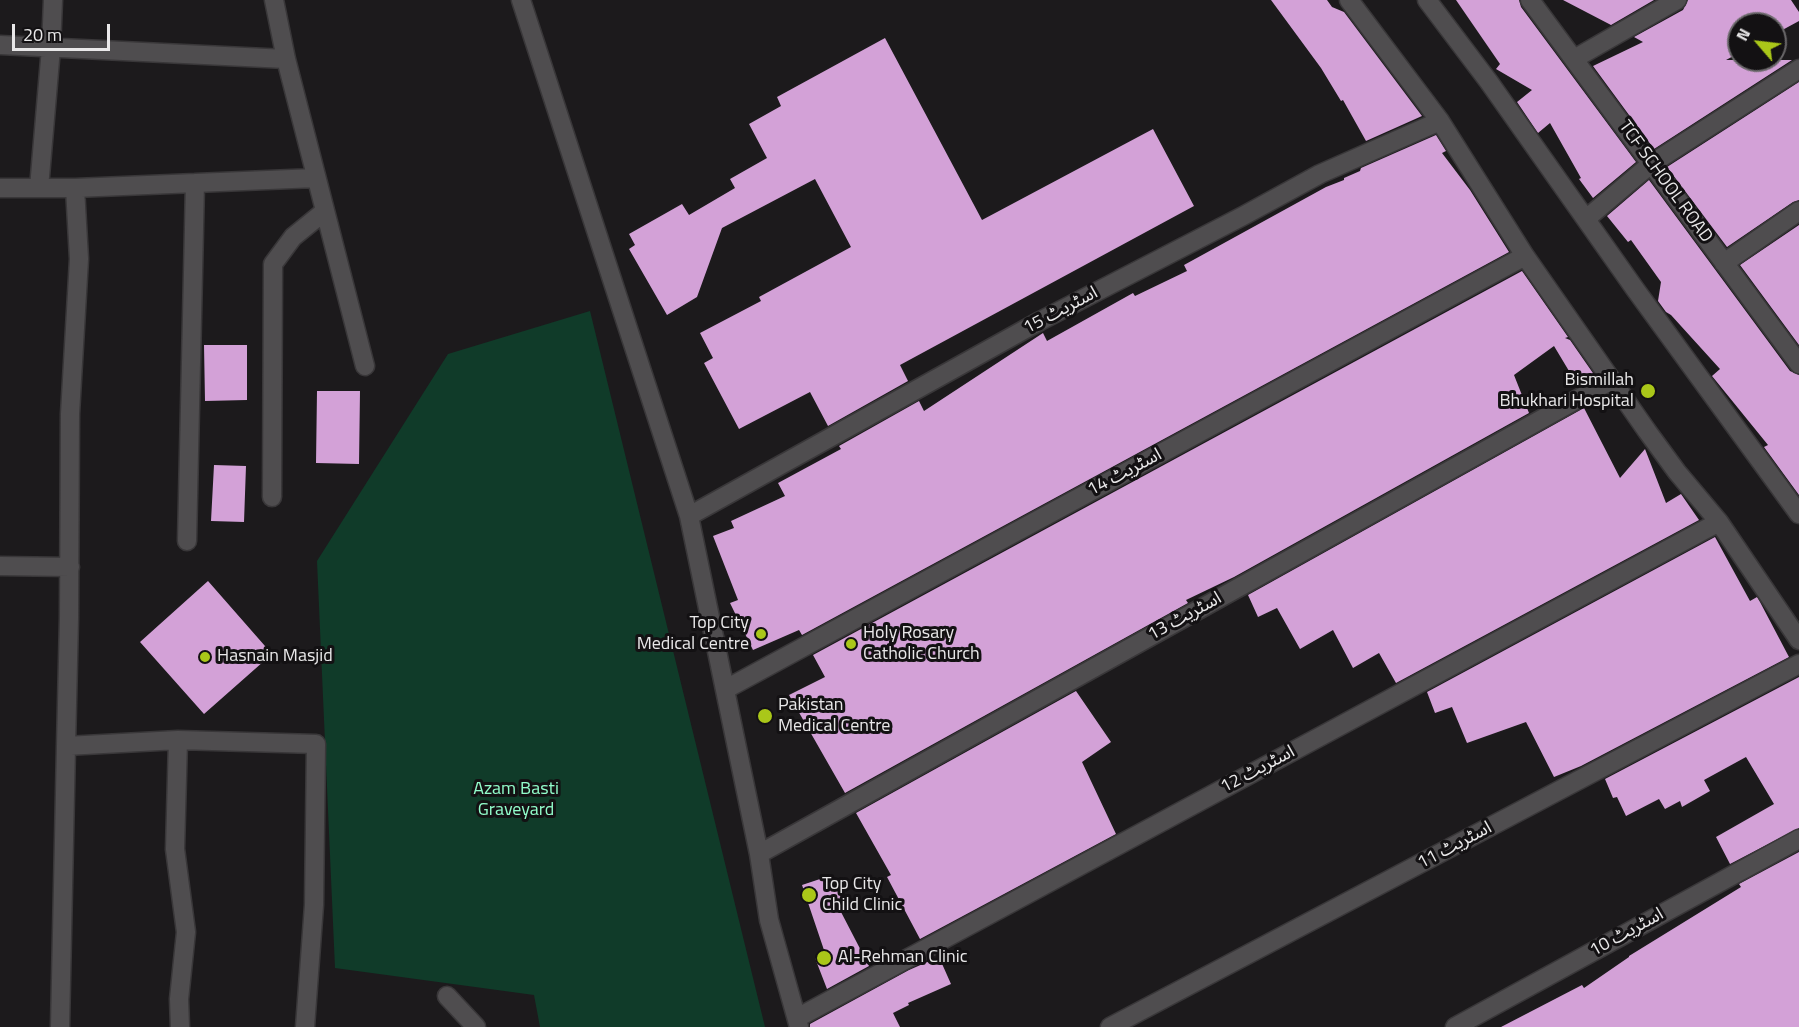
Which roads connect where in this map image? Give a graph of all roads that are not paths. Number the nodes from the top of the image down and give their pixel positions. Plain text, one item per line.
1 (53, 0) edge
2 (274, 0) edge
3 (521, 0) edge
4 (1349, 0) edge
5 (1427, 0) edge
6 (1530, 0) edge
7 (1677, 0) edge
8 (0, 45) edge
9 (51, 48) junction
10 (286, 59) junction
11 (1574, 59) junction
12 (1799, 69) edge
13 (1440, 121) junction
14 (1651, 164) junction
15 (316, 178) junction
16 (195, 183) junction
17 (0, 188) edge
18 (39, 188) junction
19 (75, 188) junction
20 (325, 211) junction
21 (1799, 211) edge
22 (1586, 219) junction
23 (1525, 256) junction
24 (1724, 263) junction
25 (1799, 364) edge
26 (365, 366) dead end
27 (1612, 380) junction
28 (272, 497) dead end
29 (1799, 514) edge
30 (689, 516) junction
31 (1719, 522) junction
32 (187, 541) dead end
33 (0, 566) edge
34 (70, 567) junction
35 (1799, 640) edge
36 (1799, 664) edge
37 (726, 689) junction
38 (178, 740) junction
39 (66, 746) junction
40 (1799, 839) edge
41 (759, 854) junction
42 (447, 996) dead end
43 (798, 1023) edge
44 (60, 1027) edge
45 (180, 1027) edge
46 (305, 1027) edge
47 (476, 1027) edge
48 (1110, 1027) edge
49 (1455, 1027) edge

1 - 9 street
2 - 10 street
3 - 30 street
4 - 13 street
5 - 22 street
6 - 11 street, TCF SCHOOL ROAD
7 - 11 street
8 - 9 street
9 - 10 street
9 - 18 street
10 - 15 street
11 - 14 street, TCF SCHOOL ROAD
12 - 14 street
13 - 23 street
13 - 30 street, اسٹریٹ 15
14 - 22 street
14 - 24 street, TCF SCHOOL ROAD
15 - 16 street
15 - 20 street
16 - 19 street
16 - 32 street
17 - 18 street
18 - 19 street
19 - 34 street
20 - 26 street
20 - 28 street
21 - 24 street
22 - 29 street
23 - 27 street
23 - 37 street, اسٹریٹ 14
24 - 25 street, TCF SCHOOL ROAD
27 - 31 street
27 - 41 street, اسٹریٹ 13
30 - 37 street
31 - 35 street
31 - 43 street, اسٹریٹ 12
33 - 34 street
34 - 39 street
36 - 48 street, اسٹریٹ 11
37 - 41 street
38 - 39 street
38 - 45 street
38 - 46 street
39 - 44 street
40 - 49 street, اسٹریٹ 10
41 - 43 street
42 - 47 street

